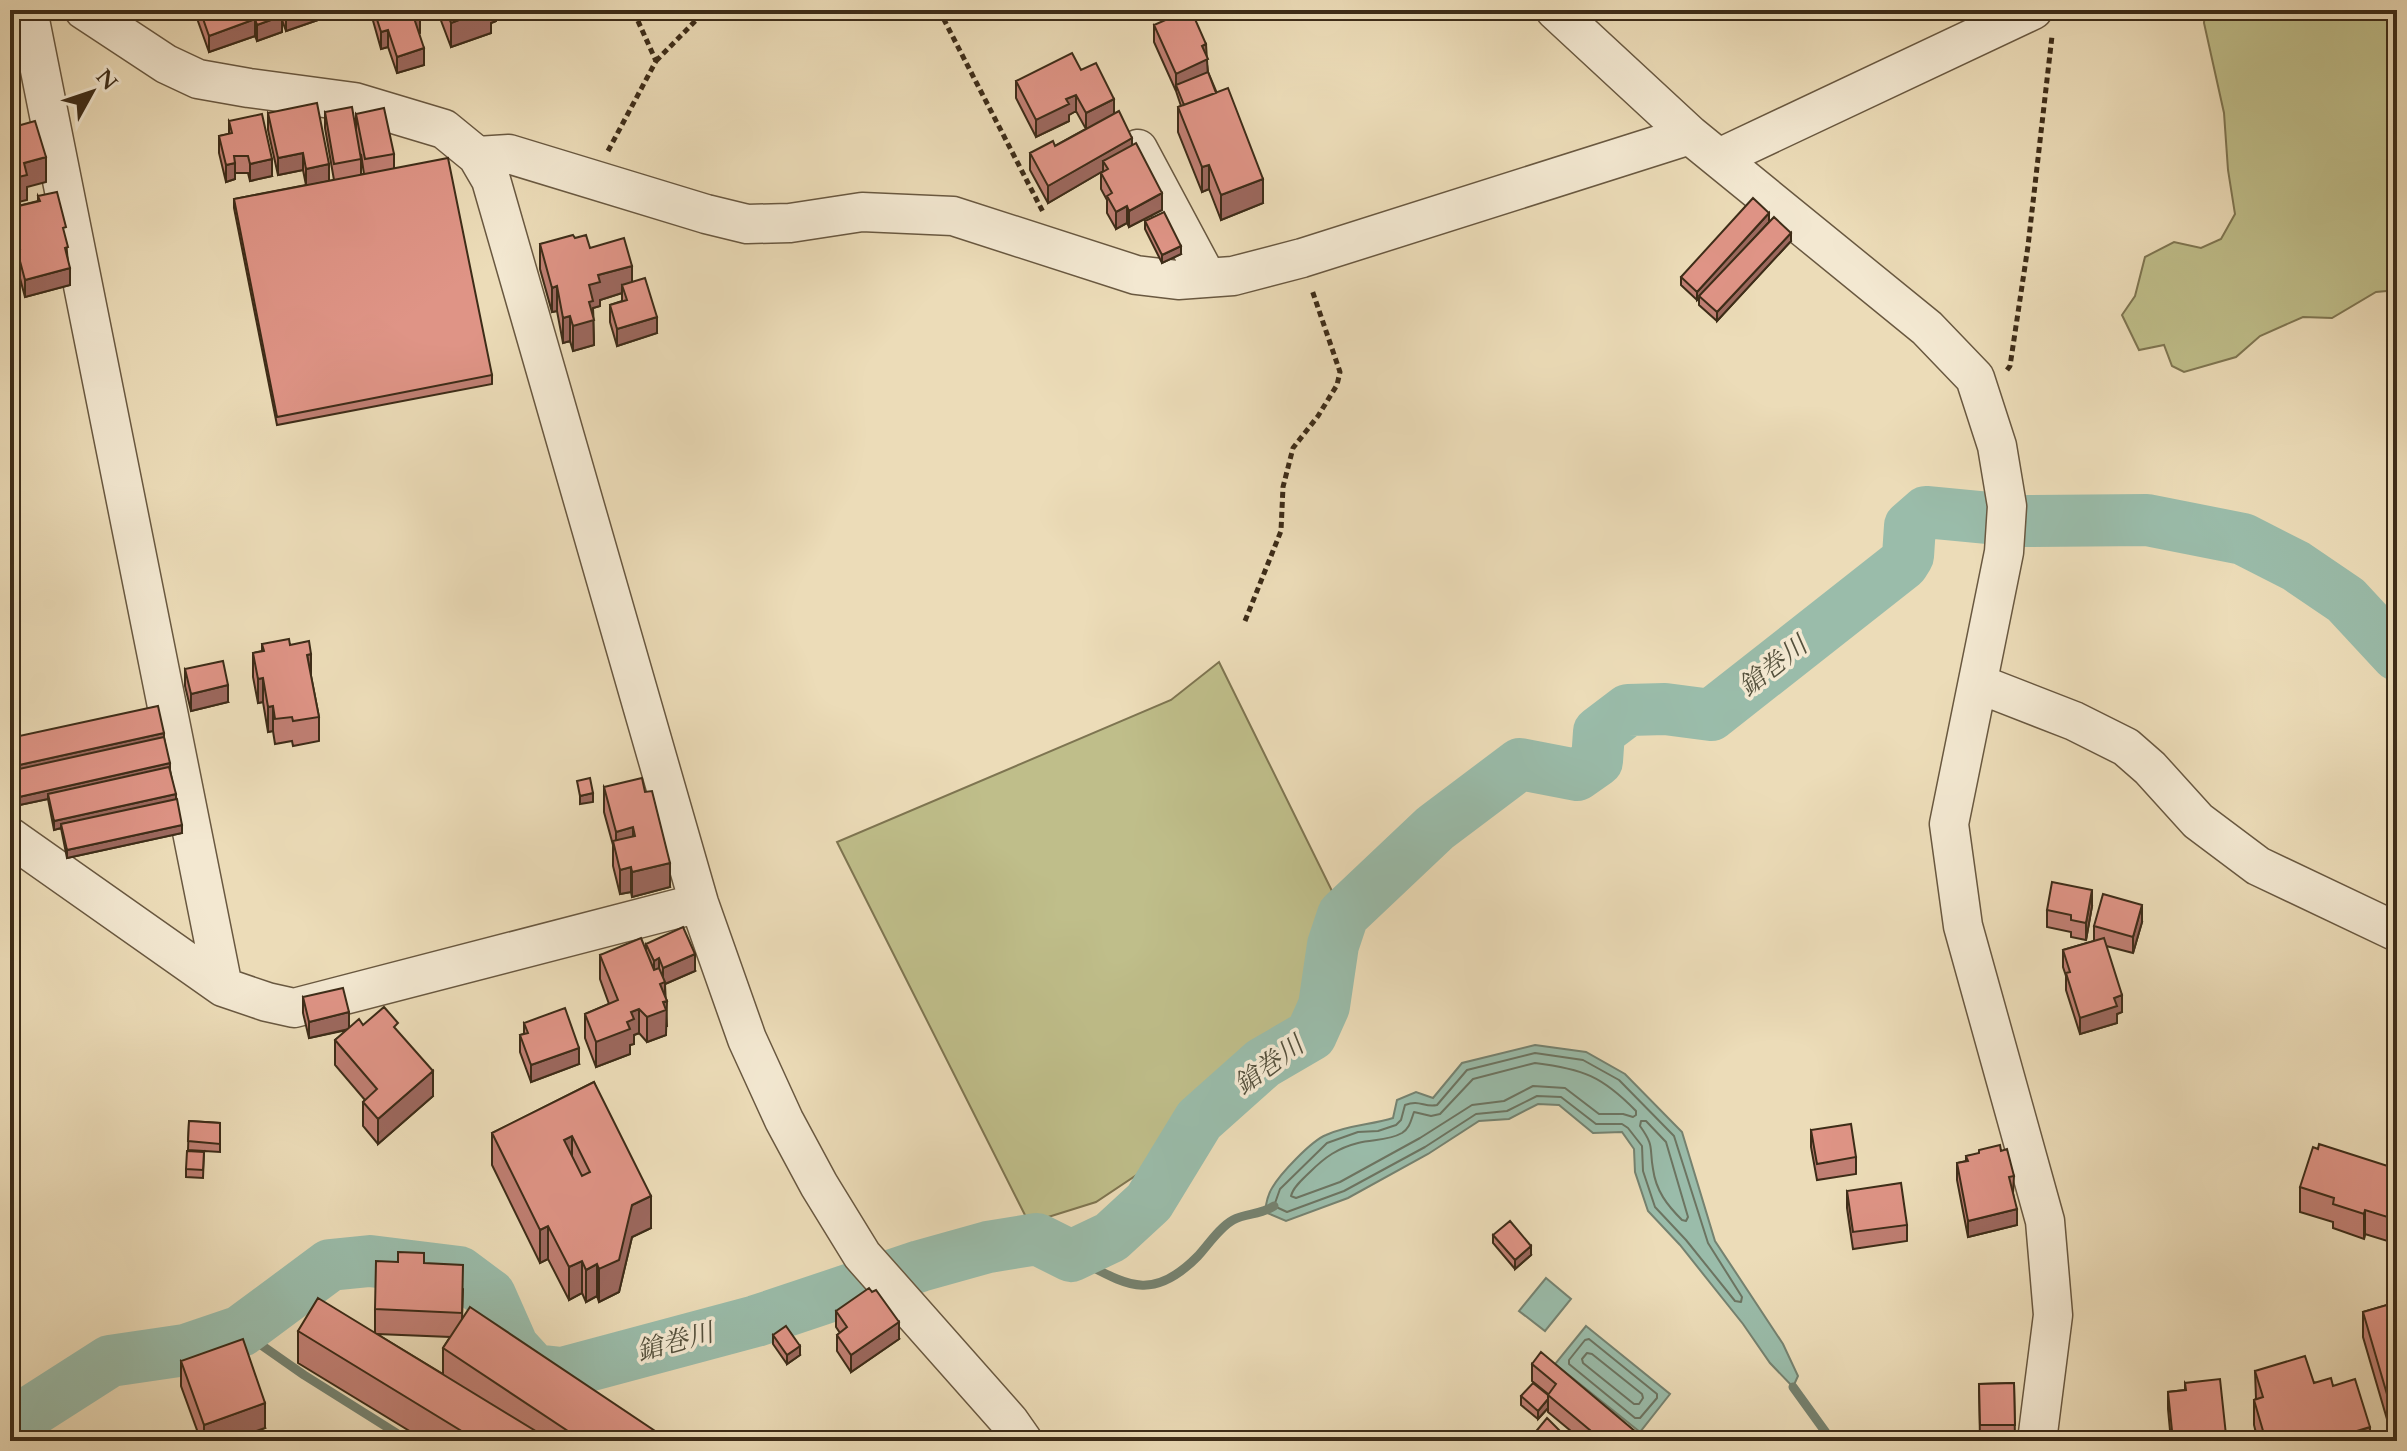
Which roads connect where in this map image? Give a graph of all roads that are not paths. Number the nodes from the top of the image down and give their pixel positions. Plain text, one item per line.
1 (28, 10) edge
2 (84, 10) edge
3 (1555, 10) edge
4 (2043, 18) edge
5 (1690, 135) junction
6 (1136, 146) edge
7 (477, 156) junction
8 (1719, 158) junction
9 (1207, 278) junction
10 (1979, 684) junction
11 (10, 837) edge
12 (699, 903) junction
13 (2397, 932) edge
14 (223, 987) junction
15 (1023, 1441) edge
16 (2037, 1441) edge

1 - 14 street
2 - 7 street
3 - 5 street
4 - 8 street
5 - 8 street
5 - 9 street
6 - 9 street
7 - 9 street
7 - 12 street
8 - 10 street
10 - 13 street
10 - 16 street
11 - 14 street
12 - 14 street
12 - 15 street

